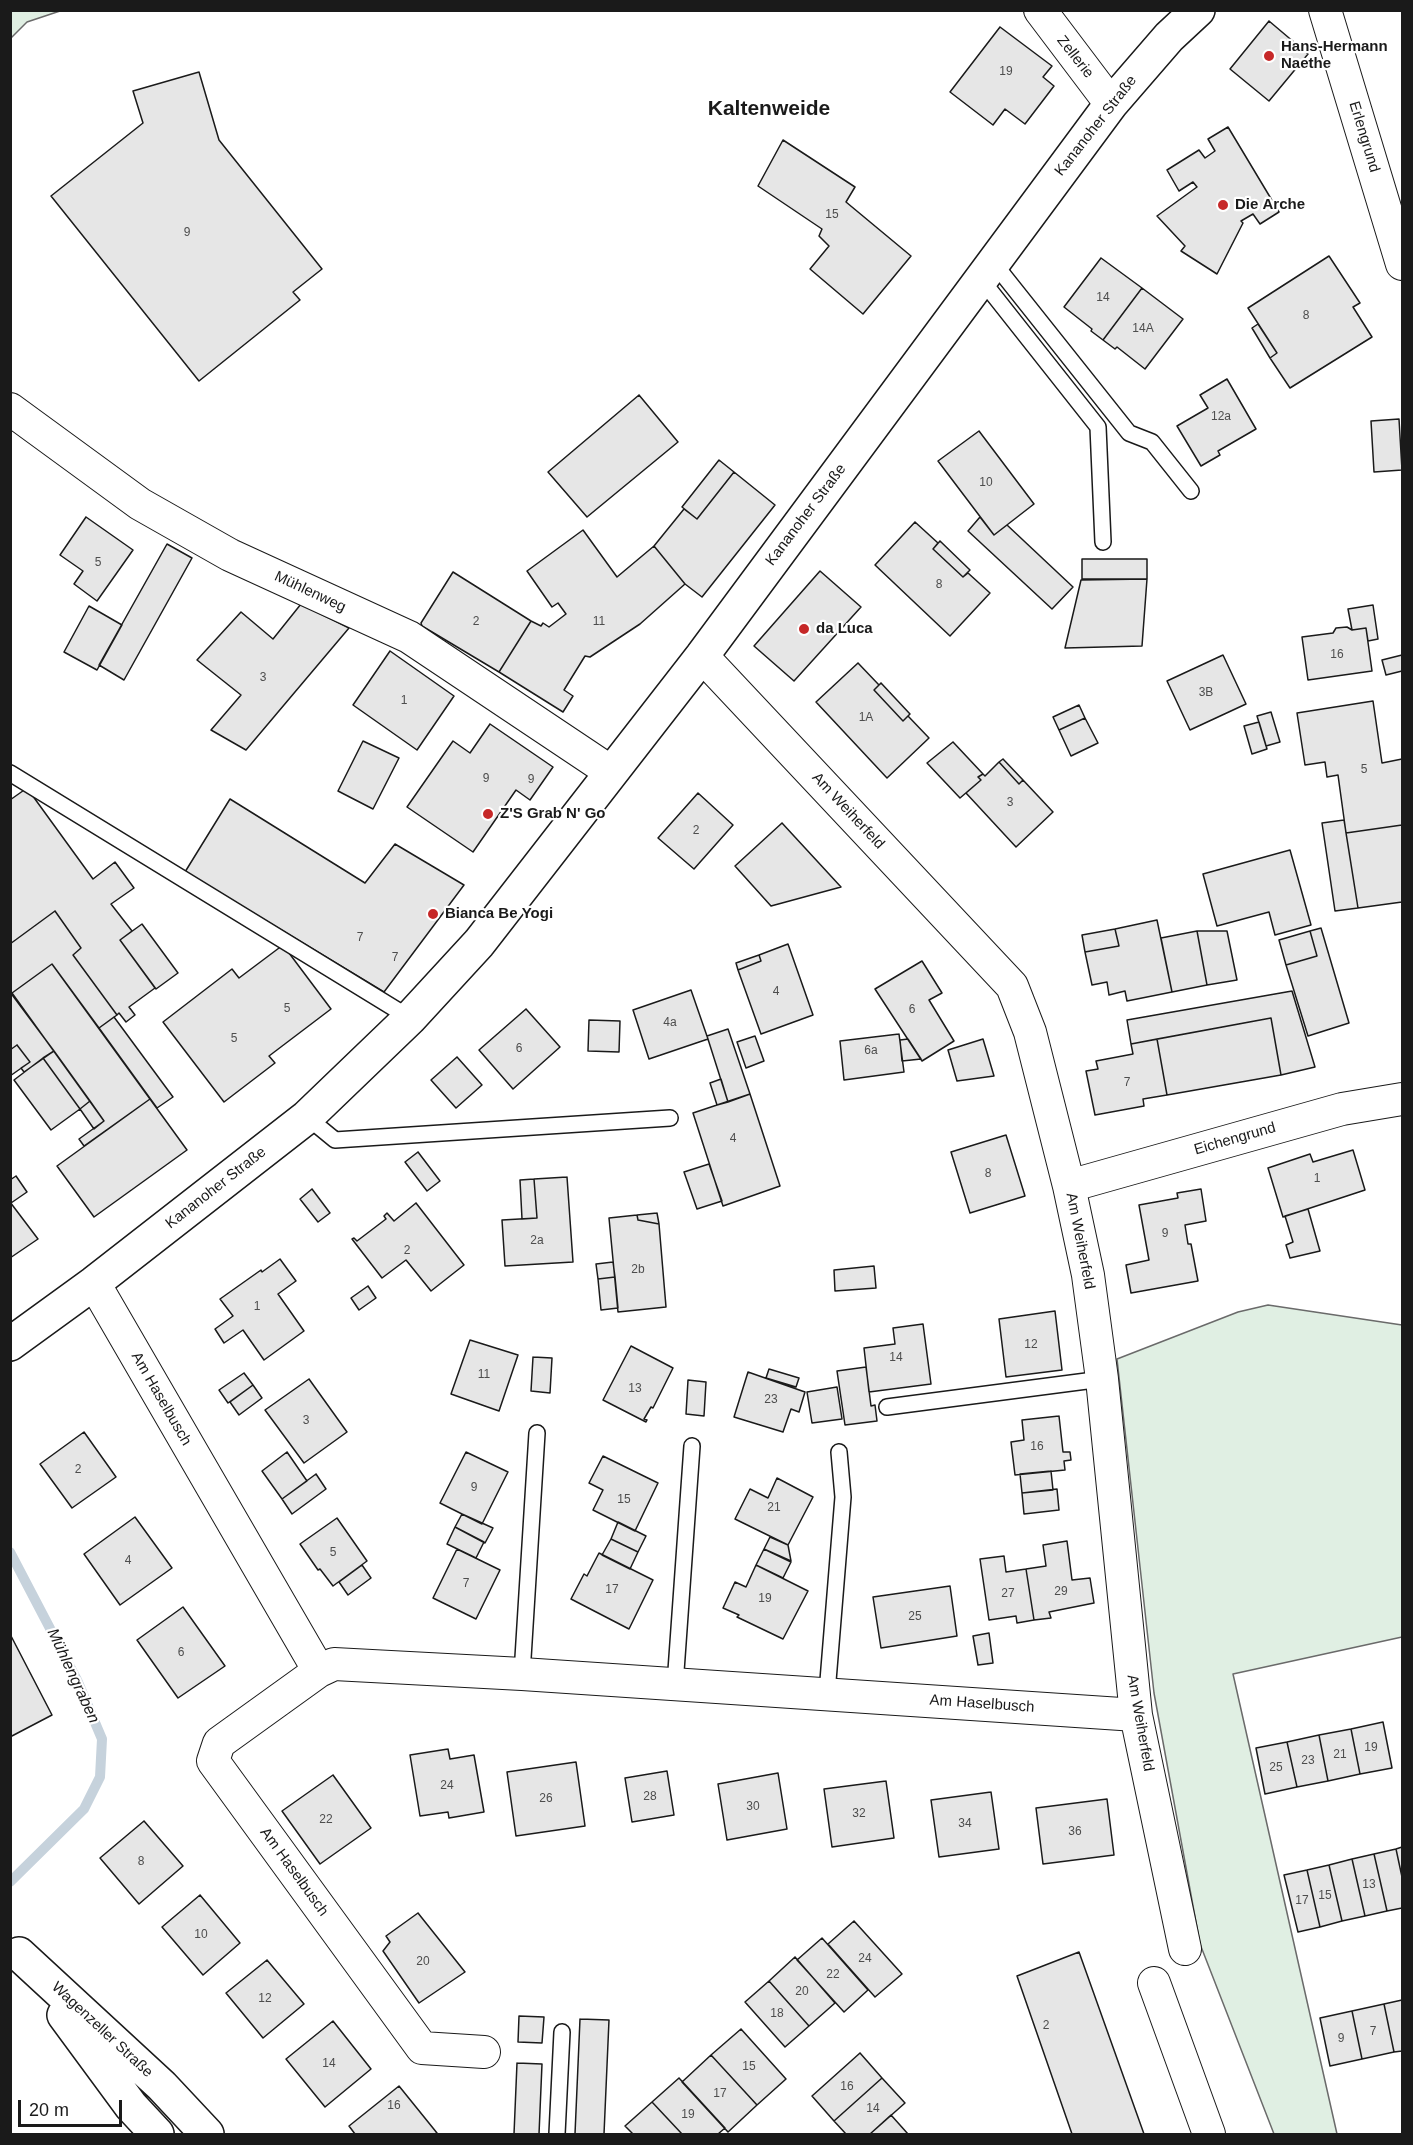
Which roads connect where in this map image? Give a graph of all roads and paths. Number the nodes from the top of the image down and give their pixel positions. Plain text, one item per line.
1 (1040, 10) edge
2 (1198, 10) edge
3 (1325, 10) edge
4 (1111, 104) junction
5 (1402, 264) edge
6 (987, 271) junction
7 (10, 408) edge
8 (1191, 491) dead end
9 (1103, 542) dead end
10 (702, 656) junction
11 (611, 772) junction
12 (10, 773) edge
13 (410, 1018) junction
14 (1402, 1099) edge
15 (307, 1117) junction
16 (670, 1118) dead end
17 (1069, 1186) junction
18 (94, 1283) junction
19 (10, 1344) edge
20 (1102, 1379) junction
21 (887, 1407) dead end
22 (537, 1433) dead end
23 (692, 1446) dead end
24 (839, 1452) dead end
25 (319, 1671) junction
26 (522, 1674) junction
27 (675, 1685) junction
28 (827, 1693) junction
29 (1136, 1715) junction
30 (15, 1949) edge
31 (1185, 1949) dead end
32 (1155, 1983) dead end
33 (562, 2032) dead end
34 (484, 2052) dead end
35 (157, 2134) edge
36 (207, 2134) edge
37 (557, 2134) edge
38 (1209, 2134) edge

1 - 4 street, Zellerie
2 - 4 street, Kananoher Straße
3 - 5 street, Erlengrund
4 - 6 street, Kananoher Straße
6 - 8 lane
6 - 9 lane
6 - 10 street, Kananoher Straße
7 - 11 street, Mühlenweg
10 - 11 street, Kananoher Straße
10 - 17 street, Am Weiherfeld
11 - 13 street, Kananoher Straße
12 - 13 lane
13 - 15 street, Kananoher Straße
14 - 17 street, Eichengrund
15 - 16 lane
15 - 18 street, Kananoher Straße
17 - 20 street, Am Weiherfeld
18 - 19 street, Kananoher Straße
18 - 25 street, Am Haselbusch
20 - 21 lane
20 - 29 street, Am Weiherfeld
22 - 26 lane
23 - 27 lane
24 - 28 lane
25 - 26 street, Am Haselbusch
25 - 34 street, Am Haselbusch
26 - 27 street, Am Haselbusch
27 - 28 street, Am Haselbusch
28 - 29 street, Am Haselbusch
29 - 31 street, Am Weiherfeld
30 - 35 street, Wagenzeller Straße
30 - 36 street, Wagenzeller Straße
32 - 38 street
33 - 37 lane

